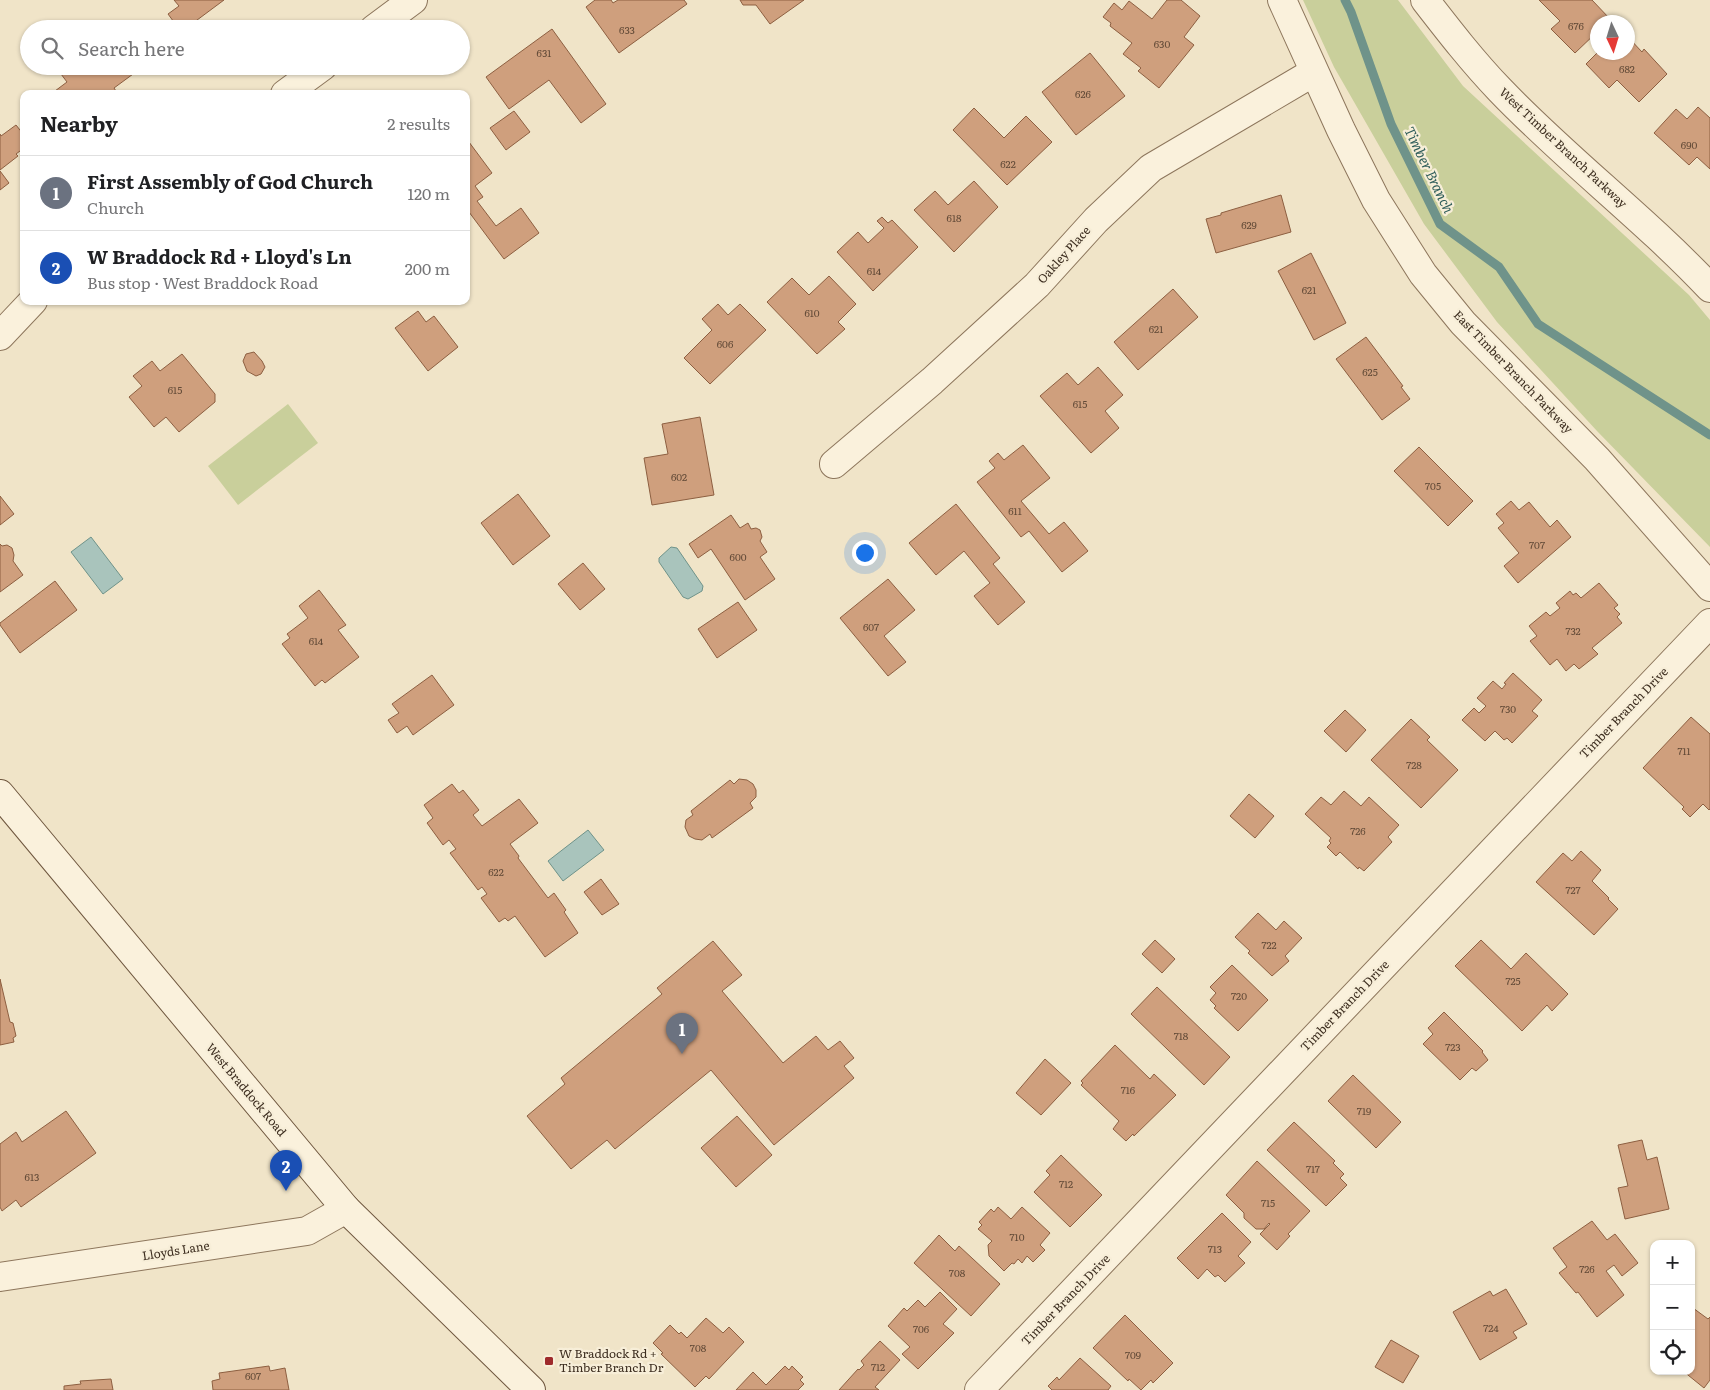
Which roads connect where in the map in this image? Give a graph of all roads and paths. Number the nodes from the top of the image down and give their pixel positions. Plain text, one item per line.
1 (413, 0) edge
2 (1282, 0) edge
3 (1425, 0) edge
4 (386, 20) edge
5 (1314, 72) junction
6 (311, 75) edge
7 (290, 90) edge
8 (1710, 288) edge
9 (29, 305) edge
10 (0, 336) edge
11 (834, 464) dead end
12 (1710, 587) edge
13 (1710, 622) edge
14 (0, 794) edge
15 (346, 1209) junction
16 (0, 1277) edge
17 (531, 1390) edge
18 (980, 1390) edge

1 - 4 street
2 - 5 street, East Timber Branch Parkway
3 - 8 street, West Timber Branch Parkway
5 - 11 street, Oakley Place
5 - 12 street, East Timber Branch Parkway
6 - 7 street
9 - 10 street
13 - 18 street, Timber Branch Drive
14 - 15 street, West Braddock Road
15 - 16 street, Lloyds Lane
15 - 17 street, West Braddock Road

